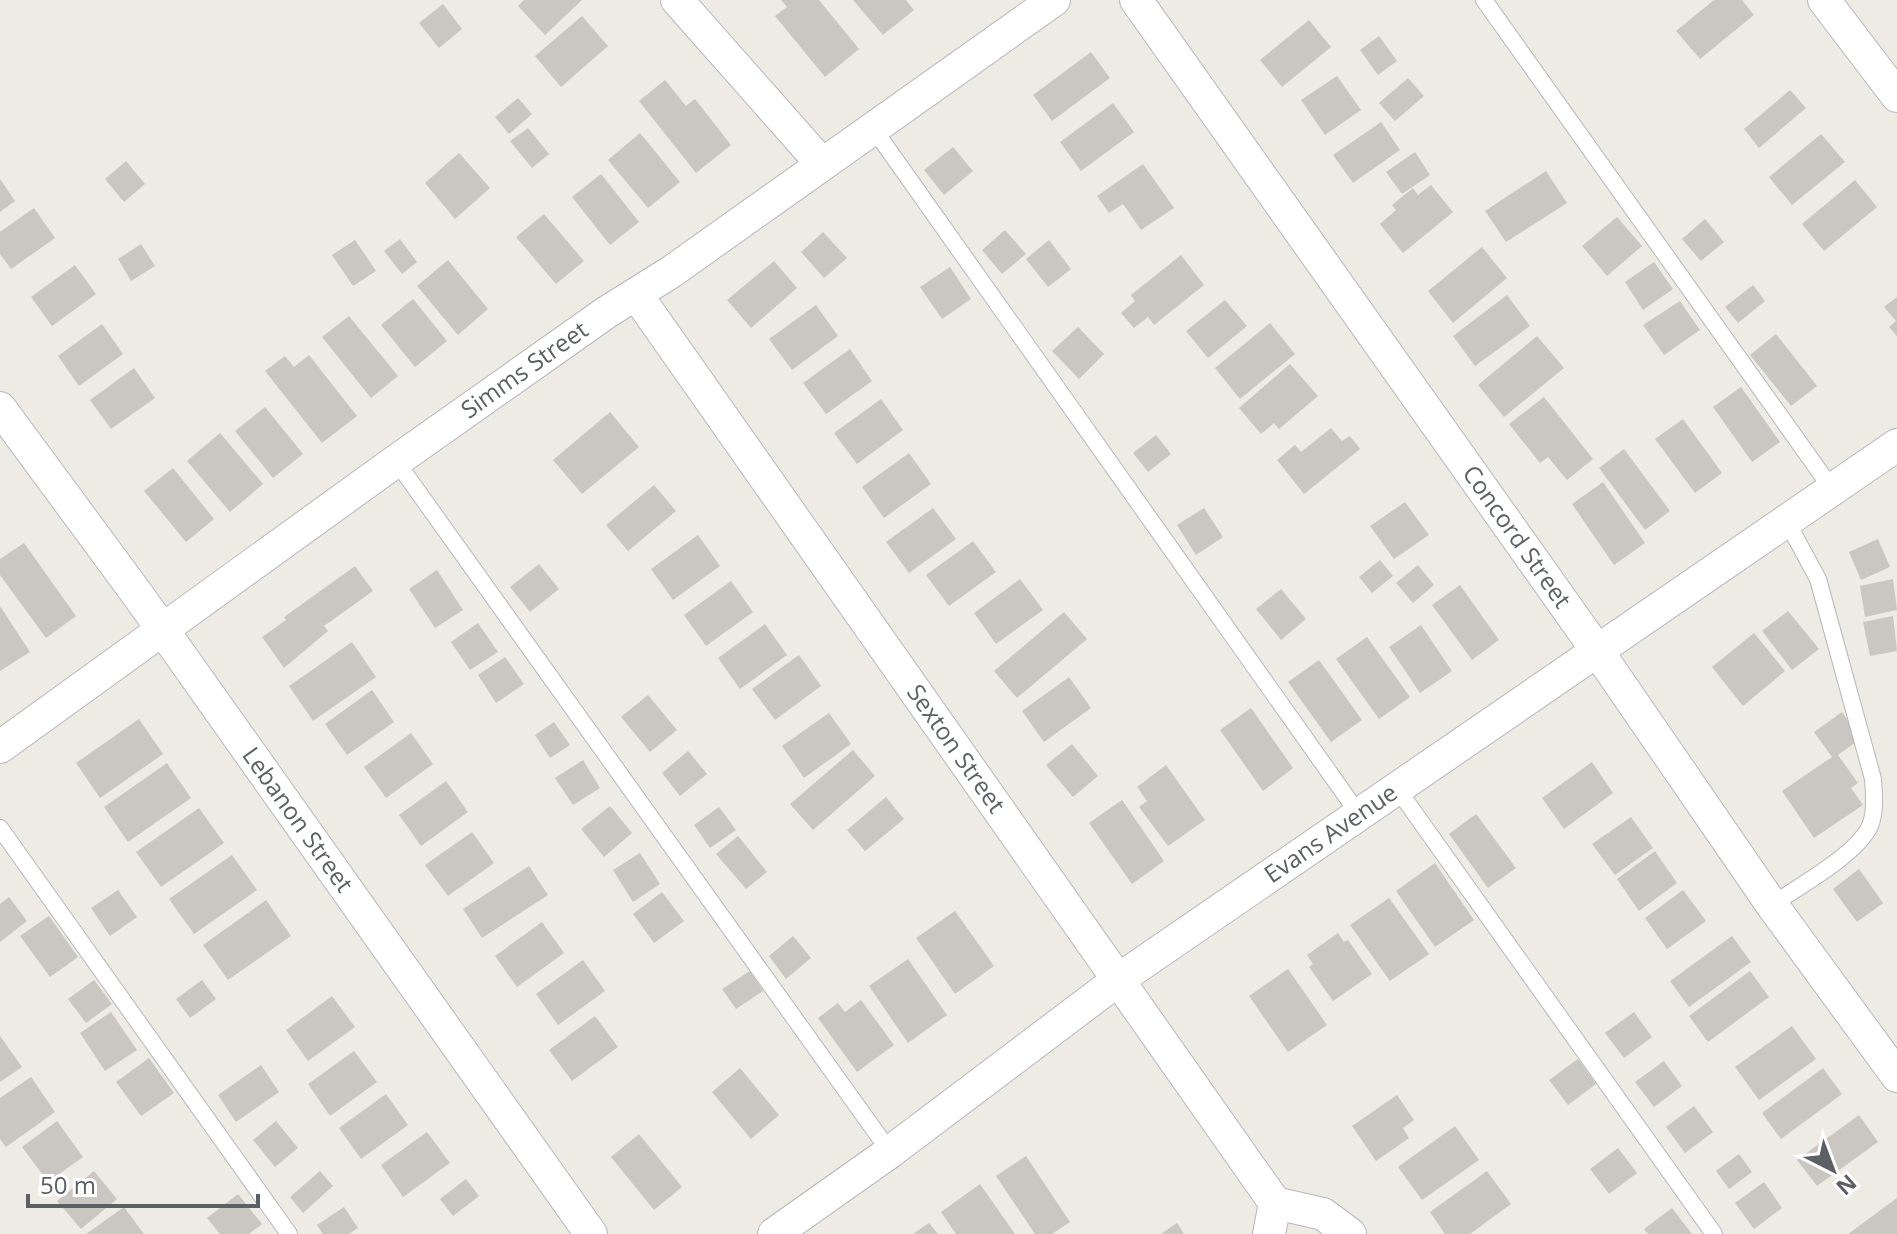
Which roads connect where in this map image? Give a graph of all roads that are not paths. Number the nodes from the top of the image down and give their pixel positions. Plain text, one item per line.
1 (677, 0) edge
2 (1054, 0) edge
3 (1136, 0) edge
4 (1484, 0) edge
5 (1824, 0) edge
6 (1897, 96) edge
7 (873, 128) junction
8 (822, 164) junction
9 (636, 294) junction
10 (0, 408) edge
11 (1897, 445) edge
12 (396, 461) junction
13 (1832, 489) junction
14 (1786, 520) junction
15 (163, 631) junction
16 (1596, 649) junction
17 (0, 747) edge
18 (1396, 787) junction
19 (1358, 813) junction
20 (0, 828) edge
21 (1772, 905) junction
22 (1118, 980) junction
23 (1897, 1076) edge
24 (890, 1152) junction
25 (1272, 1219) edge
26 (289, 1234) edge
27 (591, 1234) edge
28 (774, 1234) edge
29 (1350, 1234) edge
30 (1714, 1234) edge

1 - 8 street
2 - 7 street, Simms Street
3 - 16 street, Concord Street
4 - 13 lane
5 - 6 street
7 - 8 street, Simms Street
7 - 19 lane
8 - 9 street, Simms Street
9 - 12 street, Simms Street
9 - 22 street, Sexton Street
10 - 15 street, Lebanon Street
11 - 13 street, Evans Avenue
12 - 15 street, Simms Street
12 - 24 lane
13 - 14 street, Evans Avenue
14 - 16 street, Evans Avenue
14 - 21 lane
15 - 17 street, Simms Street
15 - 27 street, Lebanon Street
16 - 18 street, Evans Avenue
16 - 21 street, Concord Street
18 - 19 street, Evans Avenue
18 - 30 lane
19 - 22 street, Evans Avenue
20 - 26 lane
21 - 23 street, Concord Street
22 - 24 street, Evans Avenue
22 - 25 street, Sexton Street
24 - 28 street, Evans Avenue
25 - 29 street, Sexton Street

